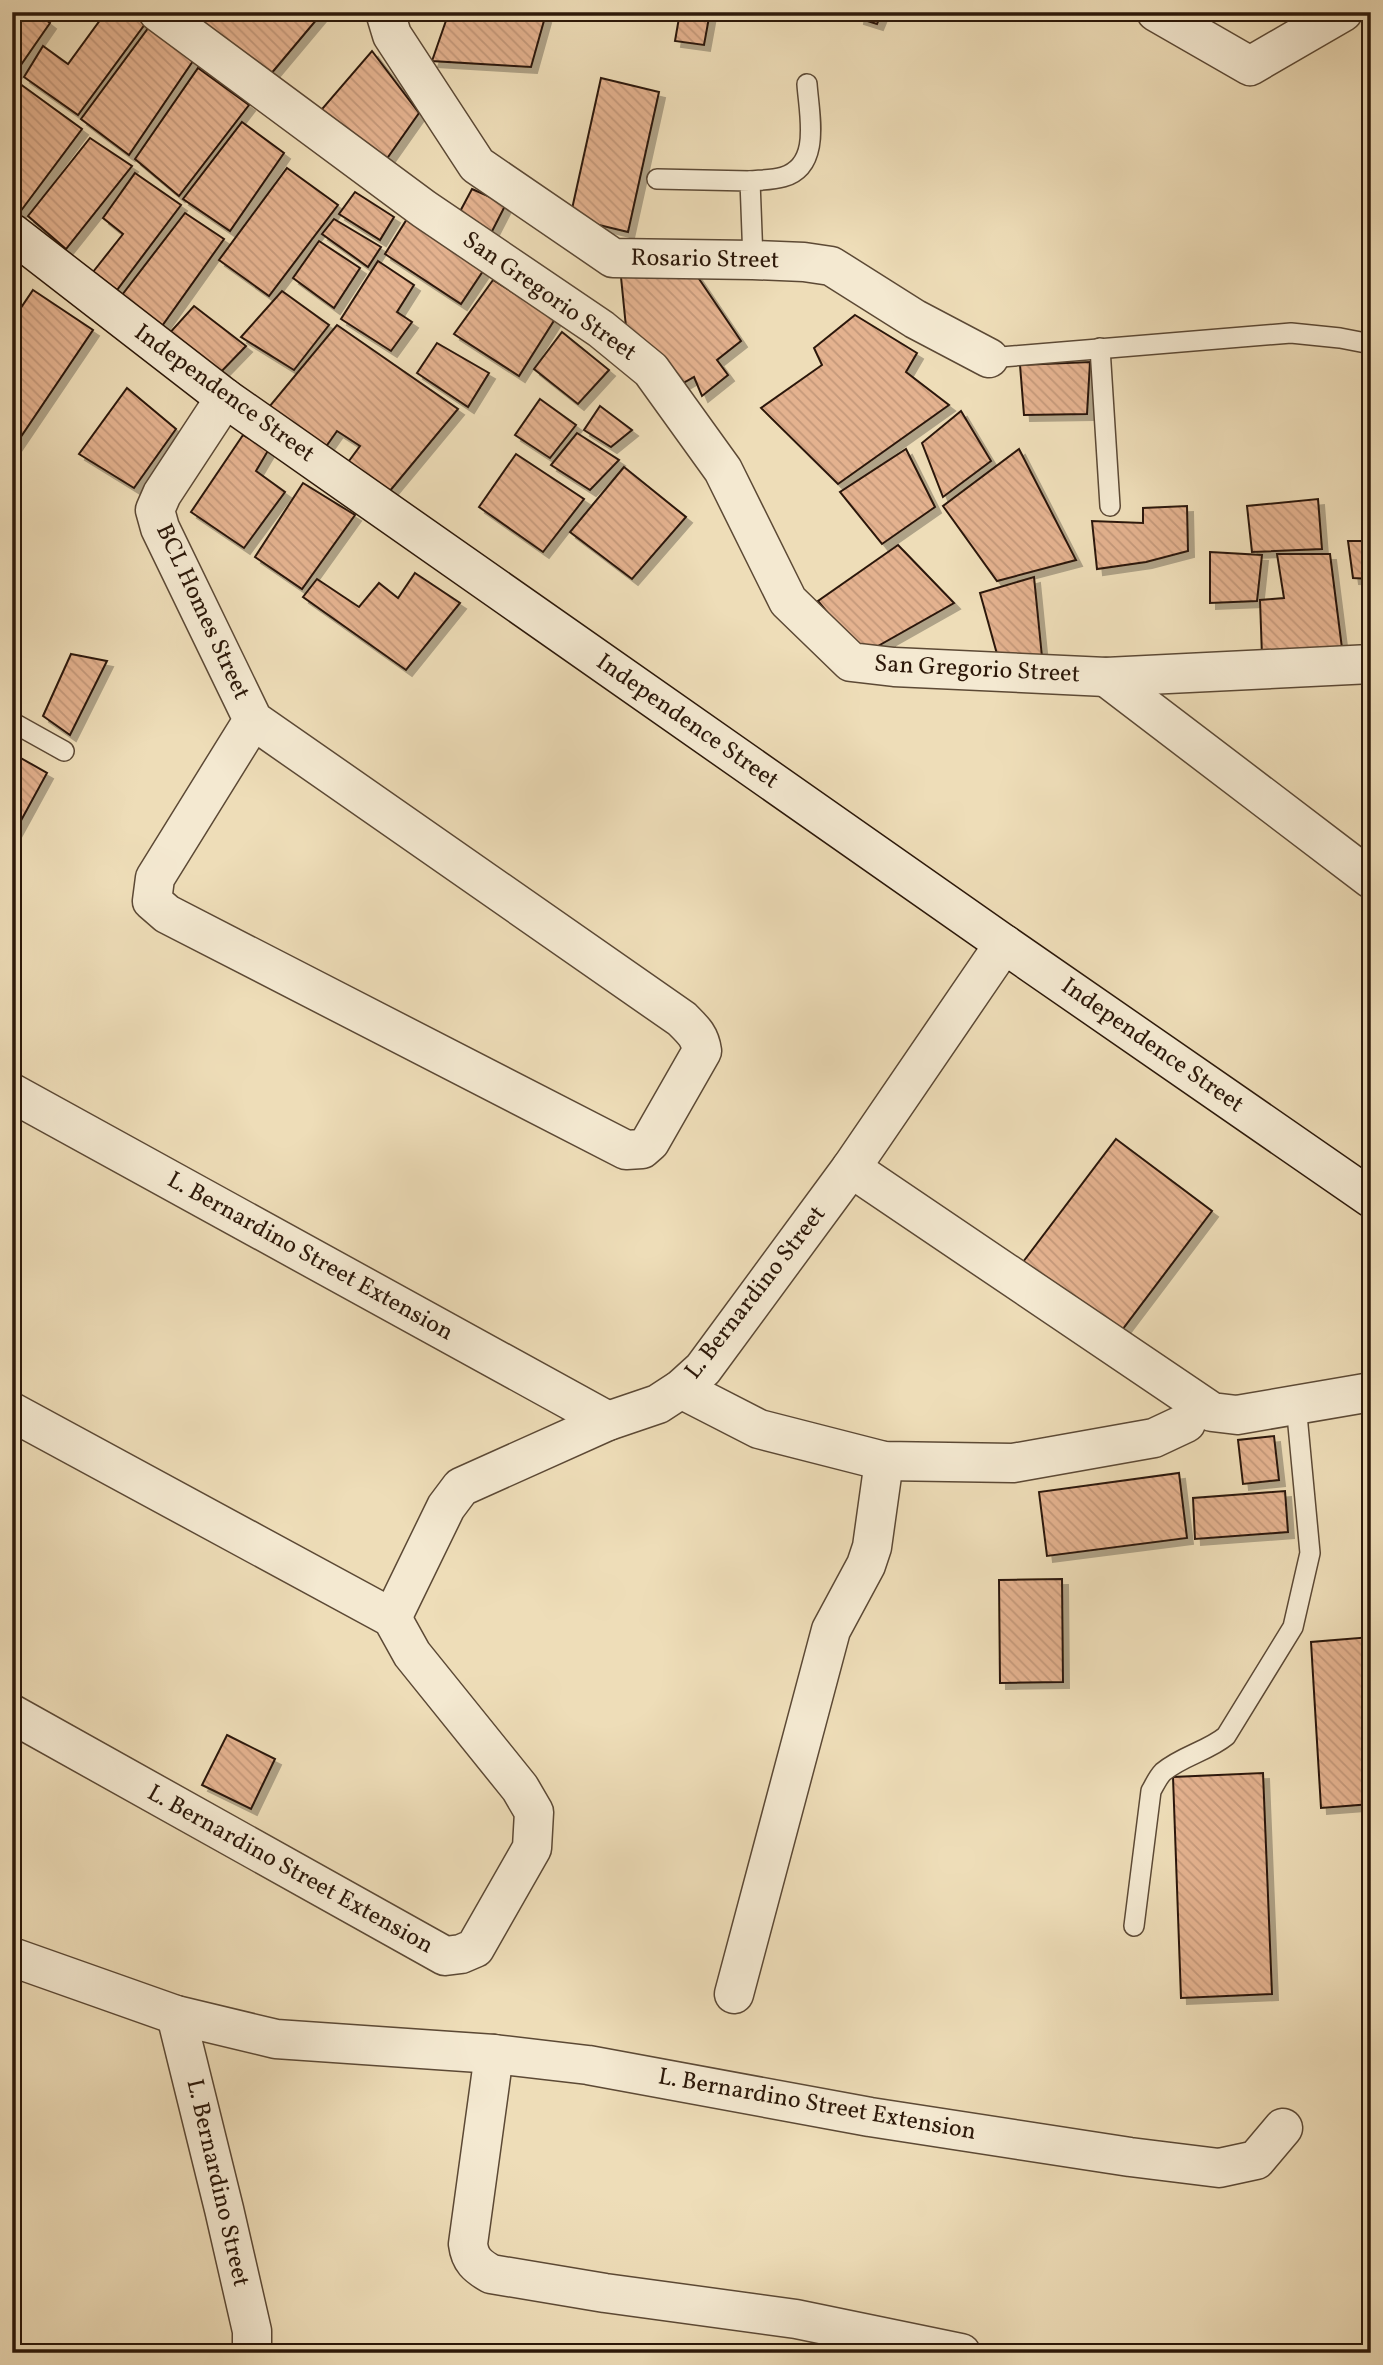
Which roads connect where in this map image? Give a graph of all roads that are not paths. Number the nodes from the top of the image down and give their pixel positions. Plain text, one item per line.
1 (158, 12) edge
2 (385, 12) edge
3 (1156, 12) edge
4 (1343, 12) edge
5 (807, 84) dead end
6 (657, 179) dead end
7 (750, 181) junction
8 (12, 233) edge
9 (754, 260) junction
10 (1371, 344) edge
11 (1100, 348) junction
12 (989, 358) joint
13 (225, 398) junction
14 (1110, 506) dead end
15 (1371, 664) edge
16 (1106, 677) junction
17 (253, 720) junction
18 (12, 722) edge
19 (64, 751) dead end
20 (1371, 879) edge
21 (1004, 944) junction
22 (12, 1093) edge
23 (851, 1168) junction
24 (1371, 1198) edge
25 (681, 1389) junction
26 (1371, 1392) edge
27 (1296, 1404) junction
28 (12, 1412) edge
29 (1199, 1417) junction
30 (608, 1422) junction
31 (884, 1461) junction
32 (392, 1618) junction
33 (12, 1714) edge
34 (1134, 1926) dead end
35 (12, 1957) edge
36 (734, 1994) dead end
37 (176, 2015) junction
38 (494, 2054) junction
39 (1283, 2128) dead end
40 (252, 2353) edge
41 (961, 2353) edge

1 - 16 street, San Gregorio Street
2 - 9 street, Rosario Street
3 - 4 street
5 - 7 lane
6 - 7 lane
7 - 9 lane
8 - 13 street, Independence Street
9 - 12 street, Rosario Street
10 - 11 lane
11 - 12 lane
11 - 14 lane
13 - 17 street, BCL Homes Street
13 - 21 street, Independence Street
15 - 16 street
16 - 20 street, San Gregorio Street
17 - 17 street, BCL Homes Street
18 - 19 lane
21 - 23 street, L. Bernardino Street
21 - 24 street, Independence Street
22 - 30 street, L. Bernardino Street Extension
23 - 25 street, L. Bernardino Street
23 - 29 street
25 - 30 street, L. Bernardino Street
25 - 31 street
26 - 27 street
27 - 29 street
27 - 34 lane
28 - 32 street
29 - 31 street
30 - 32 street, L. Bernardino Street
31 - 36 street
32 - 33 street, L. Bernardino Street Extension
35 - 37 street, L. Bernardino Street Extension
37 - 38 street, L. Bernardino Street Extension
37 - 40 street, L. Bernardino Street
38 - 39 street, L. Bernardino Street Extension
38 - 41 street

